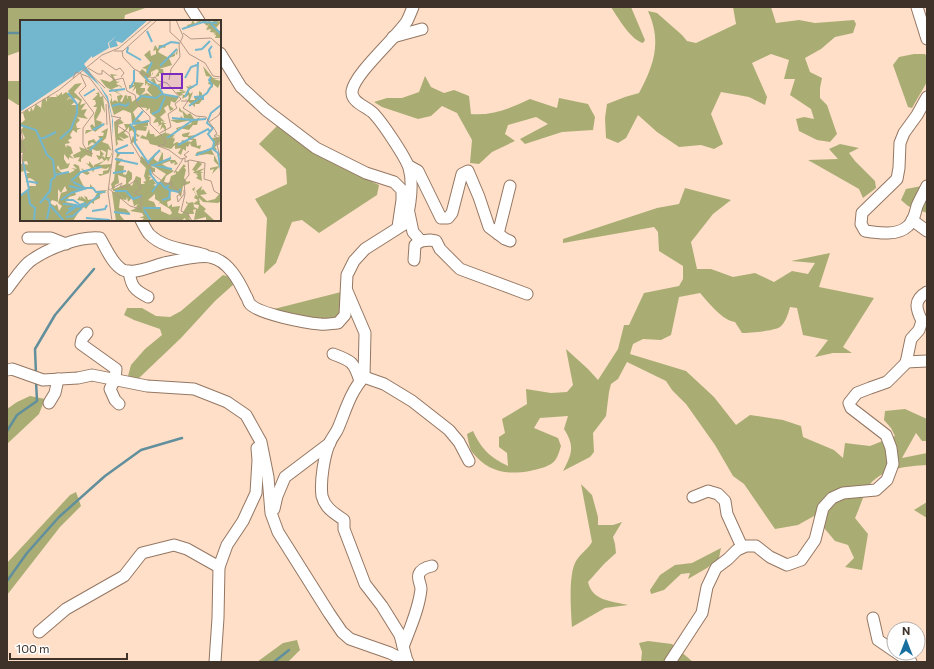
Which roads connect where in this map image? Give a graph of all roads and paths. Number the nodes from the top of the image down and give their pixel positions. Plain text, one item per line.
1 (190, 7) edge
2 (413, 7) edge
3 (917, 7) edge
4 (198, 20) edge
5 (422, 29) dead end
6 (392, 38) junction
7 (927, 39) edge
8 (221, 55) edge
9 (927, 97) edge
10 (409, 166) junction
11 (510, 186) dead end
12 (927, 186) edge
13 (409, 213) junction
14 (912, 220) junction
15 (142, 221) edge
16 (397, 229) junction
17 (927, 231) edge
18 (498, 234) junction
19 (28, 238) dead end
20 (421, 241) junction
21 (510, 241) dead end
22 (66, 244) junction
23 (210, 257) junction
24 (414, 260) dead end
25 (130, 271) junction
26 (7, 289) edge
27 (346, 291) junction
28 (927, 292) edge
29 (527, 294) dead end
30 (148, 296) dead end
31 (87, 333) dead end
32 (333, 354) dead end
33 (927, 361) edge
34 (906, 362) junction
35 (7, 370) edge
36 (58, 379) junction
37 (115, 379) junction
38 (362, 379) junction
39 (49, 403) dead end
40 (119, 404) dead end
41 (255, 432) junction
42 (330, 443) junction
43 (469, 461) dead end
44 (694, 497) dead end
45 (272, 515) junction
46 (742, 547) junction
47 (432, 566) dead end
48 (219, 567) junction
49 (873, 618) dead end
50 (39, 632) dead end
51 (886, 646) edge
52 (403, 647) junction
53 (407, 661) edge
54 (215, 662) edge
55 (670, 662) edge

1 - 4 street
2 - 6 street
3 - 7 street
5 - 6 street
6 - 10 street
8 - 16 street
9 - 14 street
10 - 13 street
10 - 18 street
11 - 18 street
12 - 14 street
13 - 16 street
13 - 20 street
14 - 17 street
15 - 23 street
16 - 27 street
18 - 21 street
19 - 22 street
20 - 24 street
20 - 29 street
22 - 25 street
22 - 26 street
23 - 25 street
23 - 27 street
25 - 30 street
27 - 38 street
28 - 34 street
31 - 37 street
32 - 38 street
33 - 34 street
34 - 46 street
35 - 36 street
36 - 37 street
36 - 39 street
37 - 40 street
37 - 41 street
38 - 42 street
38 - 43 street
41 - 45 street
41 - 48 street
42 - 45 street
42 - 52 street
44 - 46 street
45 - 53 street
46 - 55 street
47 - 52 street
48 - 50 street
48 - 54 street
49 - 51 street
52 - 53 street

